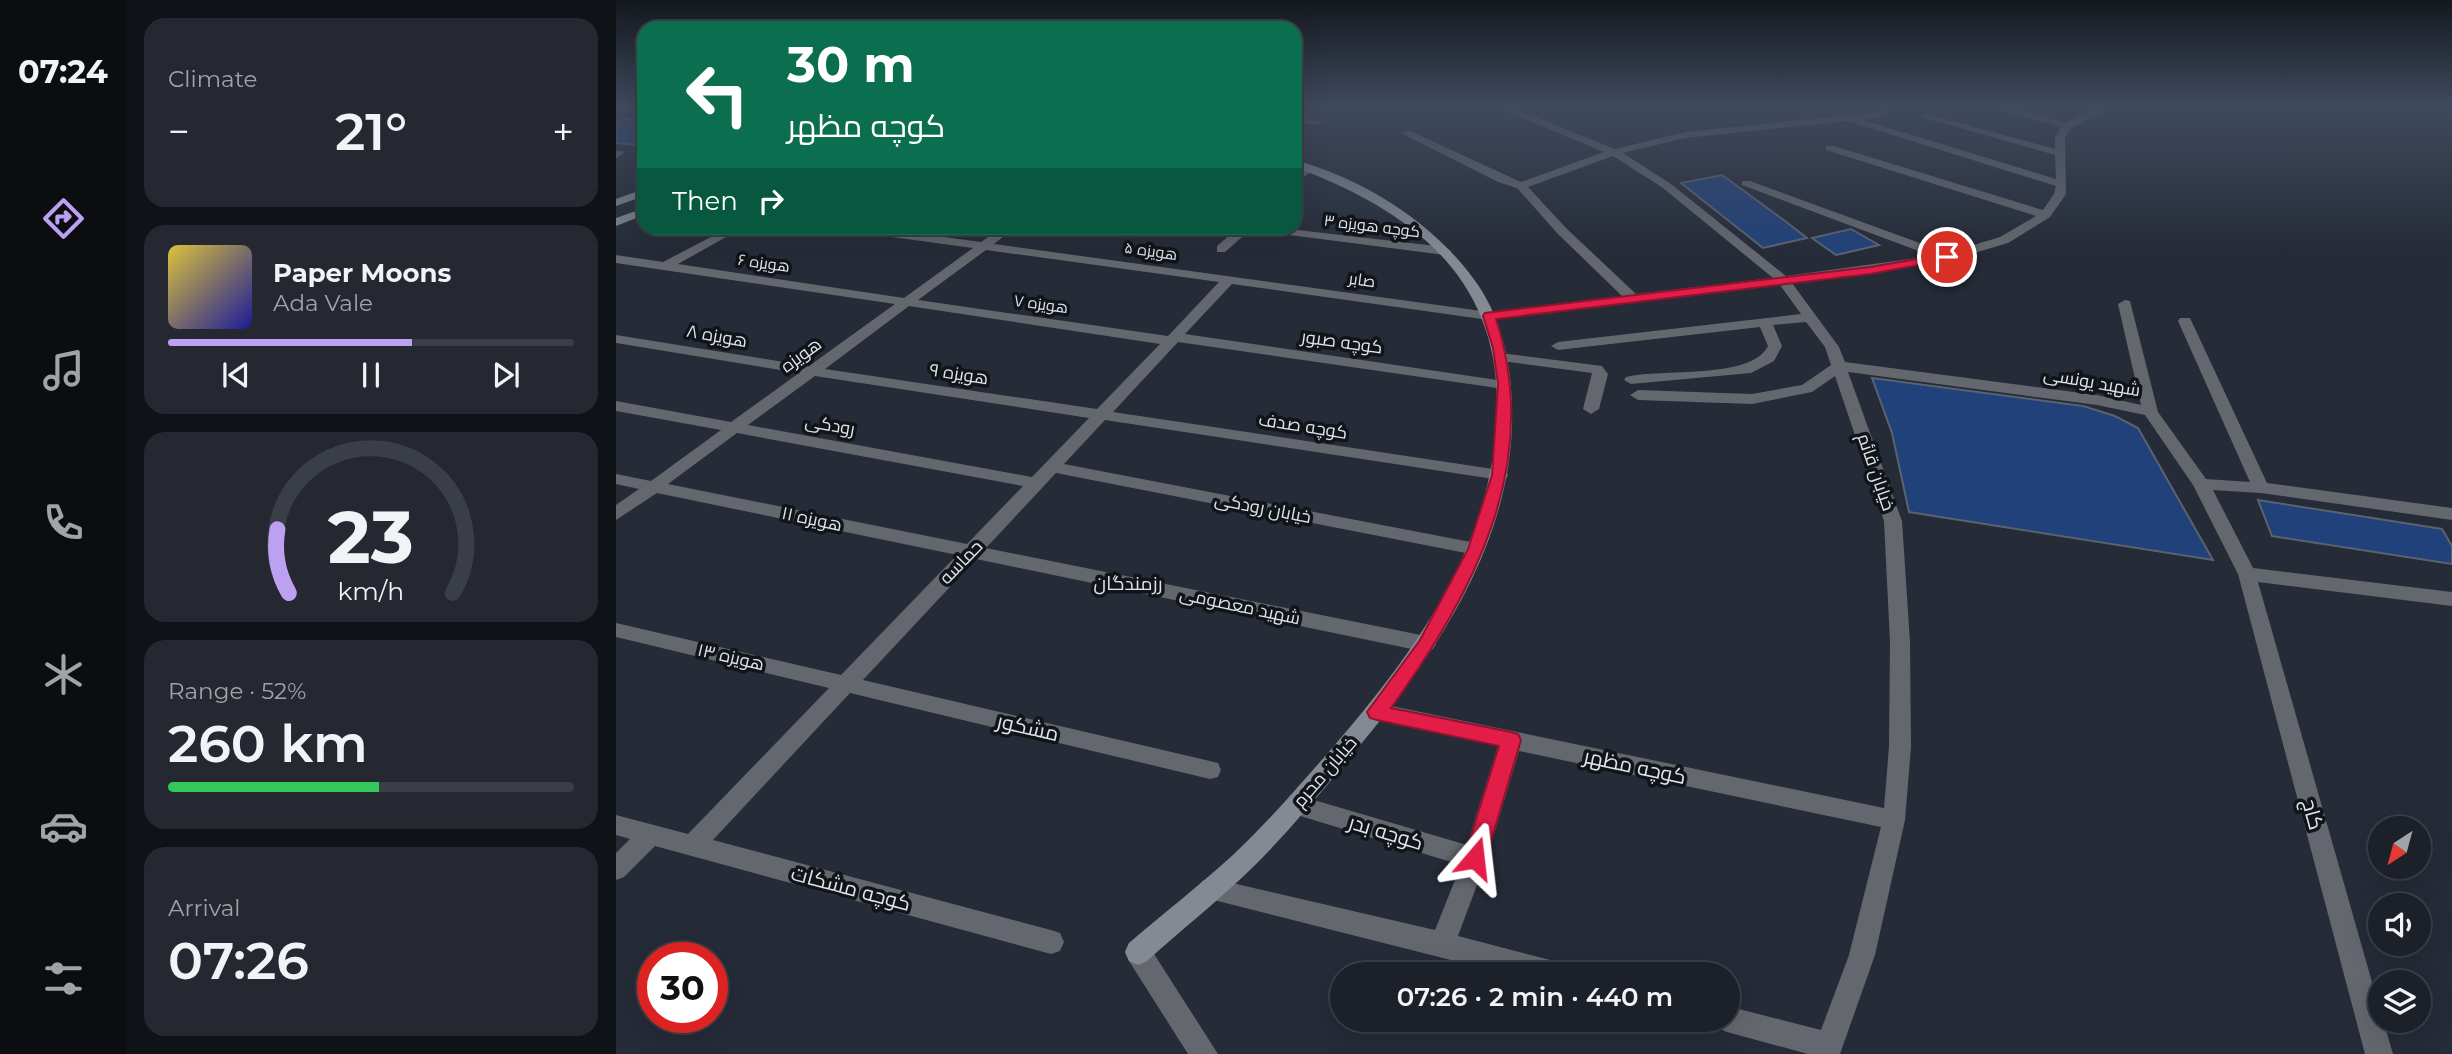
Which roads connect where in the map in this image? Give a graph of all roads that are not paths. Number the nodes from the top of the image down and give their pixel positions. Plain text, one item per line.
1 (1449, 154) edge
2 (1608, 154) edge
3 (1617, 154) edge
4 (1850, 154) edge
5 (1962, 154) edge
6 (2059, 154) edge
7 (2062, 155) joint
8 (1303, 166) edge
9 (1746, 183) dead end
10 (2062, 184) junction
11 (1521, 186) junction
12 (637, 195) edge
13 (616, 203) edge
14 (637, 214) edge
15 (2046, 215) junction
16 (616, 222) edge
17 (1302, 234) edge
18 (723, 235) edge
19 (909, 235) edge
20 (999, 235) edge
21 (1237, 235) edge
22 (985, 245) junction
23 (1221, 249) dead end
24 (1445, 251) junction
25 (1947, 257) junction
26 (616, 259) edge
27 (665, 266) junction
28 (1229, 279) junction
29 (1782, 279) junction
30 (1632, 298) junction
31 (906, 302) junction
32 (2125, 304) dead end
33 (1489, 316) junction
34 (1810, 317) junction
35 (2185, 321) dead end
36 (1765, 323) junction
37 (616, 338) edge
38 (1173, 339) junction
39 (1558, 345) dead end
40 (1500, 357) junction
41 (1839, 366) junction
42 (811, 371) junction
43 (1631, 380) dead end
44 (1504, 384) junction
45 (1638, 395) dead end
46 (616, 406) edge
47 (1591, 409) dead end
48 (2150, 412) junction
49 (1101, 415) junction
50 (734, 428) junction
51 (1051, 467) junction
52 (1500, 475) junction
53 (616, 479) edge
54 (1037, 483) junction
55 (2201, 484) junction
56 (653, 487) junction
57 (2261, 488) junction
58 (616, 514) edge
59 (2452, 514) edge
60 (1476, 549) junction
61 (971, 552) junction
62 (2247, 575) junction
63 (2452, 599) edge
64 (616, 630) edge
65 (1426, 644) junction
66 (845, 684) junction
67 (1377, 712) junction
68 (1511, 740) junction
69 (1210, 769) dead end
70 (1297, 805) junction
71 (1894, 820) junction
72 (616, 825) edge
73 (652, 834) junction
74 (693, 845) junction
75 (1475, 858) junction
76 (616, 869) edge
77 (1211, 889) junction
78 (1051, 942) dead end
79 (1442, 944) junction
80 (1509, 962) edge
81 (1740, 1023) edge
82 (1828, 1050) edge
83 (1204, 1054) edge
84 (2379, 1054) edge

1 - 11 street
2 - 11 street
3 - 29 street, خیابان قائم
4 - 15 street
5 - 10 street
6 - 7 street
7 - 10 street
8 - 24 street, خیابان محرم
9 - 25 street
10 - 15 street
11 - 30 street
12 - 13 street
14 - 16 street
15 - 25 street, صابر
17 - 24 street, کوچه هویزه ۳
18 - 27 street
19 - 22 street, هویزه ۵
20 - 22 street, هویزه
21 - 23 street
22 - 28 street, هویزه ۵
22 - 31 street, هویزه
24 - 33 street, خیابان محرم
25 - 29 street, صابر
26 - 27 street, هویزه ۶
27 - 31 street, هویزه ۶
28 - 33 street, صابر
28 - 38 street, حماسه
29 - 30 street, صابر
29 - 34 street, خیابان قائم
30 - 33 street, صابر
31 - 38 street, هویزه ۷
31 - 42 street, هویزه
32 - 48 street
33 - 40 street, خیابان محرم
34 - 36 street
34 - 41 street, خیابان قائم
35 - 57 street
36 - 39 street
36 - 43 street
37 - 42 street, هویزه ۸
38 - 44 street, کوچه صبور
38 - 49 street, حماسه
40 - 44 street, خیابان محرم
40 - 47 street
41 - 45 street
41 - 48 street, شهید یونسی
41 - 71 street, خیابان قائم
42 - 49 street, هویزه ۹
42 - 50 street, هویزه
44 - 52 street, خیابان محرم
46 - 50 street, رودکی
48 - 55 street, شهید یونسی
49 - 51 street, حماسه
49 - 52 street, کوچه صدف
50 - 54 street, رودکی
50 - 56 street, هویزه
51 - 54 street, حماسه
51 - 60 street, خیابان رودکی
52 - 60 street, خیابان محرم
53 - 56 street, هویزه ۱۱
54 - 61 street, حماسه
55 - 57 street
55 - 62 street, شهید یونسی
56 - 58 street, هویزه
56 - 61 street, هویزه ۱۱
57 - 59 street
60 - 65 street, خیابان محرم
61 - 65 street, شهید معصومی
61 - 66 street, حماسه
62 - 63 street
62 - 84 street, کاج
64 - 66 street, هویزه ۱۳
65 - 67 street, خیابان محرم
66 - 69 street, مشکور
66 - 74 street, حماسه
67 - 68 street, کوچه مظهر
67 - 70 street, خیابان محرم
68 - 71 street, کوچه مظهر
68 - 75 street
70 - 75 street, کوچه بدر
70 - 77 street, خیابان محرم
71 - 82 street, خیابان قائم
72 - 73 street, کوچه مشکات
73 - 74 street, کوچه مشکات
73 - 76 street
74 - 78 street, کوچه مشکات
75 - 79 street
77 - 79 street
77 - 83 street, خیابان محرم
79 - 80 street
81 - 82 street

